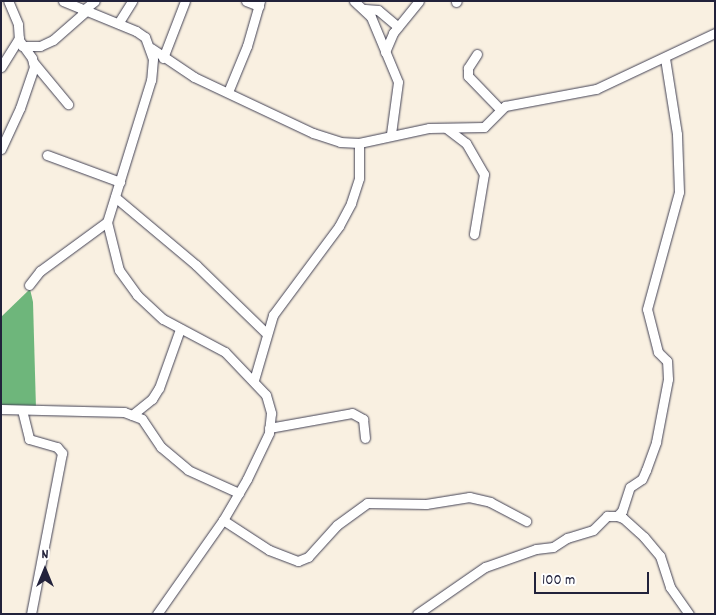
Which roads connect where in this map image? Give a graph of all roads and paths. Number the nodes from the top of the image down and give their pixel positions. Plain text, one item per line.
1 (8, 1) edge
2 (63, 1) edge
3 (95, 1) edge
4 (132, 1) edge
5 (185, 1) edge
6 (246, 1) edge
7 (354, 1) edge
8 (419, 1) edge
9 (260, 3) edge
10 (365, 9) junction
11 (84, 11) junction
12 (119, 22) junction
13 (398, 27) junction
14 (715, 33) edge
15 (20, 42) junction
16 (151, 48) junction
17 (385, 52) junction
18 (477, 54) dead end
19 (163, 58) junction
20 (665, 58) junction
21 (33, 62) junction
22 (1, 67) edge
23 (228, 92) junction
24 (68, 104) dead end
25 (500, 109) junction
26 (446, 127) junction
27 (391, 134) junction
28 (359, 143) junction
29 (1, 149) edge
30 (47, 156) dead end
31 (120, 182) junction
32 (115, 197) junction
33 (107, 222) junction
34 (474, 234) dead end
35 (29, 285) dead end
36 (180, 328) junction
37 (266, 333) junction
38 (254, 380) junction
39 (1, 410) edge
40 (22, 410) junction
41 (132, 415) junction
42 (270, 428) junction
43 (365, 438) dead end
44 (239, 493) junction
45 (616, 516) junction
46 (223, 520) junction
47 (526, 522) dead end
48 (31, 614) edge
49 (157, 614) edge
50 (416, 614) edge
51 (689, 614) edge

1 - 15 street
2 - 11 street
3 - 11 street
4 - 12 street
5 - 19 street
6 - 9 street
7 - 10 street
8 - 13 street
9 - 23 street
10 - 13 street
10 - 17 street
11 - 12 street
11 - 15 street
12 - 16 street
13 - 17 street
14 - 20 street
15 - 21 street
15 - 22 street
16 - 19 street
16 - 31 street
17 - 27 street
18 - 25 street
19 - 23 street
20 - 25 street
20 - 45 street
21 - 24 street
21 - 29 street
23 - 28 street
25 - 26 street
26 - 27 street
26 - 34 street
27 - 28 street
28 - 37 street
30 - 31 street
31 - 32 street
32 - 33 street
32 - 37 street
33 - 35 street
33 - 36 street
36 - 38 street
36 - 41 street
37 - 38 street
38 - 42 street
39 - 40 street
40 - 41 street
40 - 48 street
41 - 44 street
42 - 43 street
42 - 44 street
44 - 46 street
45 - 50 street
45 - 51 street
46 - 47 street
46 - 49 street

